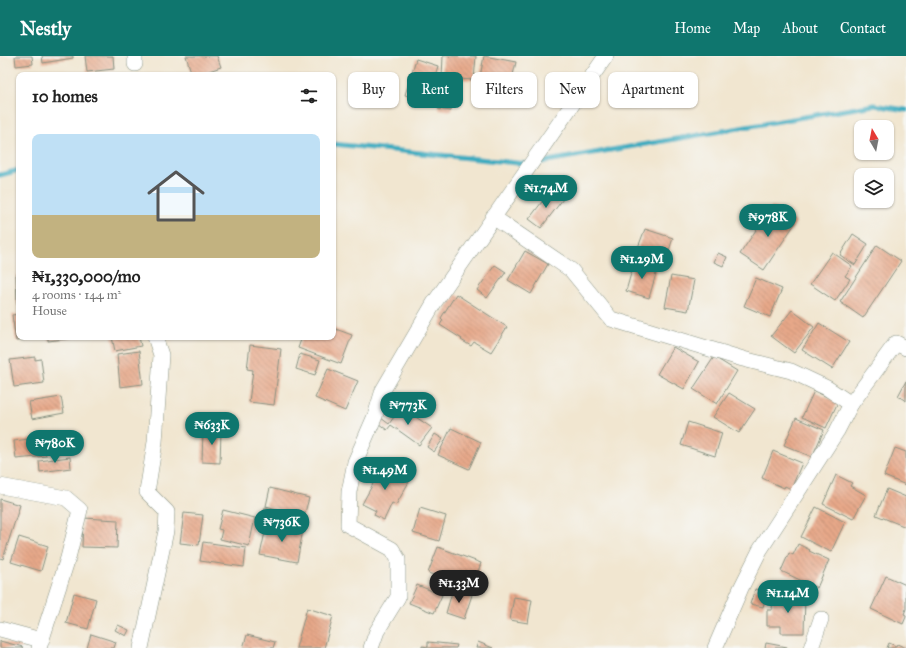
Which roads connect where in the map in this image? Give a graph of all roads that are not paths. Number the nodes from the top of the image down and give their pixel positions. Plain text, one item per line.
1 (606, 56) edge
2 (493, 218) junction
3 (156, 340) edge
4 (906, 348) edge
5 (851, 404) junction
6 (0, 486) edge
7 (821, 619) dead end
8 (0, 629) edge
9 (40, 644) edge
10 (141, 648) edge
11 (371, 648) edge
12 (715, 648) edge
13 (812, 648) edge

1 - 2 street
2 - 5 street
2 - 11 street
3 - 10 street
4 - 5 street
5 - 12 street
6 - 9 street
7 - 13 street
8 - 9 street

